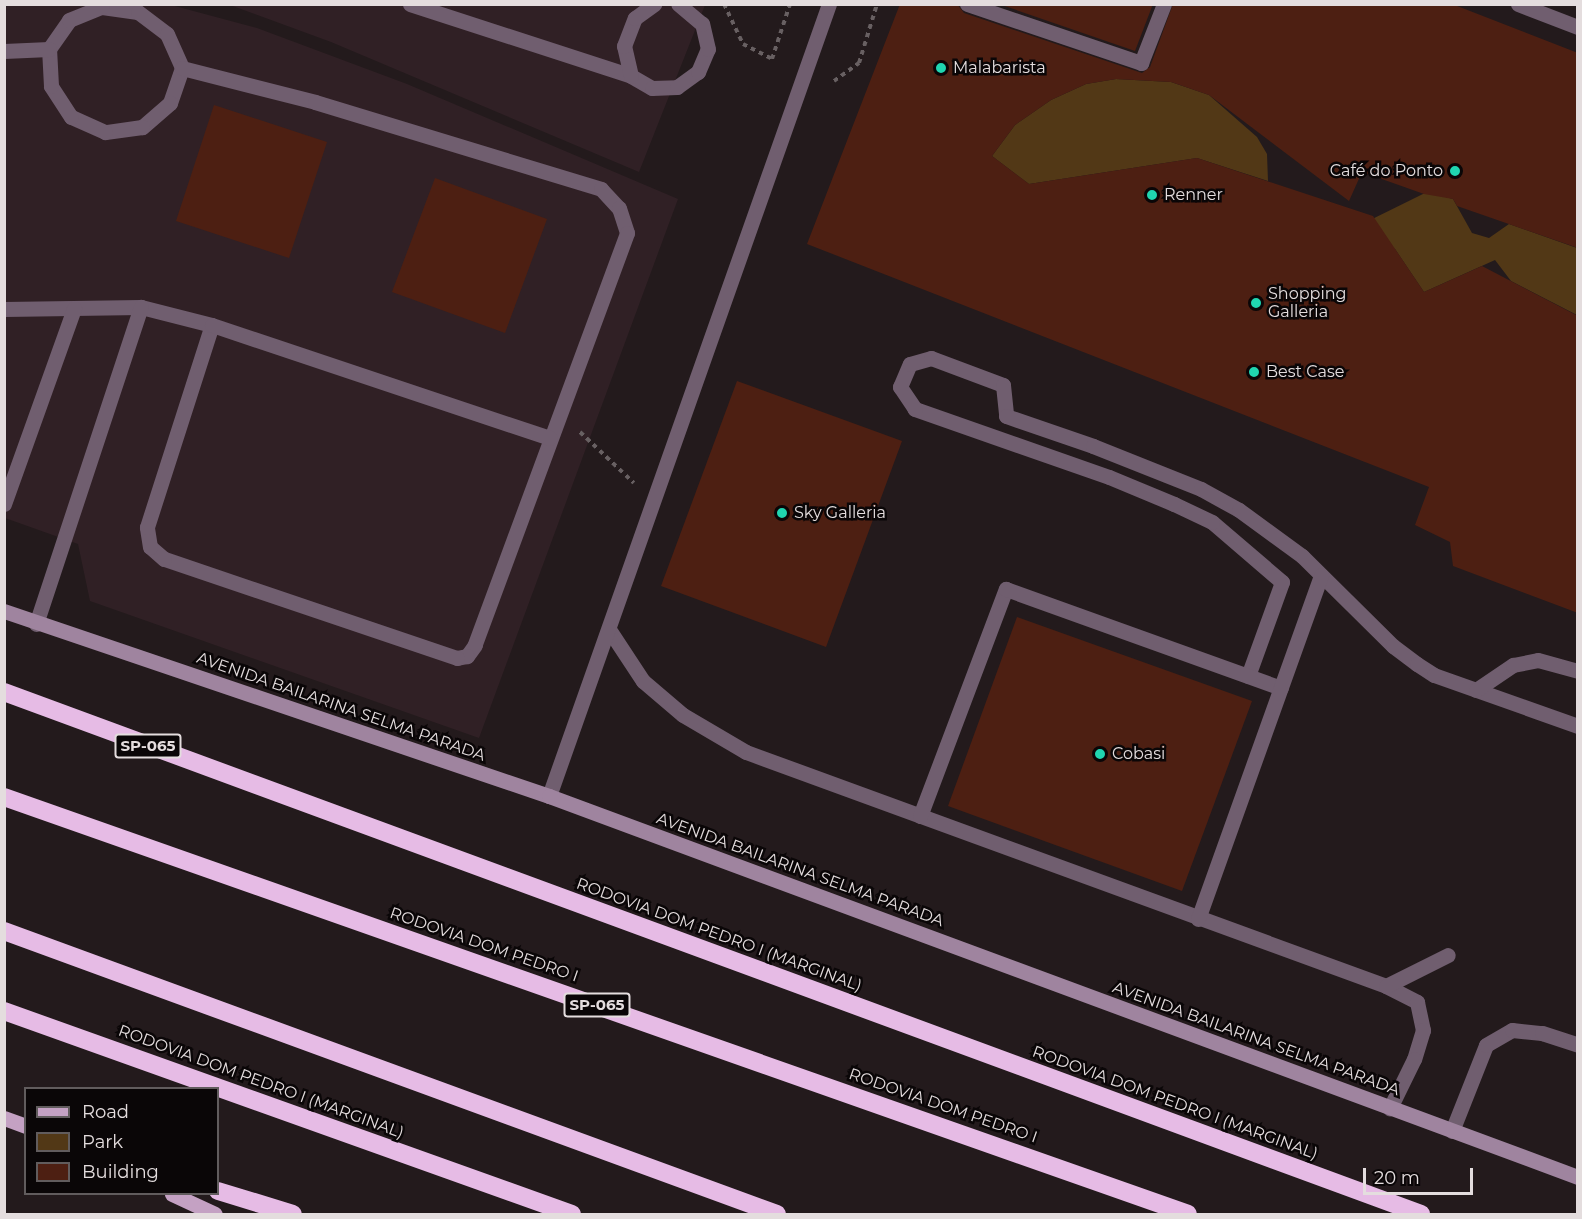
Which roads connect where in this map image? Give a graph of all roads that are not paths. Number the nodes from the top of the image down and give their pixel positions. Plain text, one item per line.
1 (410, 4) edge
2 (654, 4) edge
3 (678, 4) edge
4 (829, 4) edge
5 (967, 4) edge
6 (1164, 4) edge
7 (1518, 4) edge
8 (1578, 27) edge
9 (49, 49) junction
10 (4, 51) edge
11 (182, 68) junction
12 (630, 76) junction
13 (141, 307) junction
14 (74, 308) junction
15 (4, 309) edge
16 (212, 325) junction
17 (550, 438) junction
18 (4, 504) edge
19 (1321, 575) junction
20 (4, 611) edge
21 (36, 624) junction
22 (610, 630) junction
23 (1578, 671) edge
24 (1248, 676) junction
25 (1281, 688) junction
26 (1476, 690) junction
27 (4, 692) edge
28 (1578, 726) edge
29 (549, 796) junction
30 (4, 797) edge
31 (920, 816) junction
32 (1198, 919) junction
33 (4, 931) edge
34 (1448, 955) dead end
35 (1386, 986) junction
36 (4, 1011) edge
37 (1578, 1045) edge
38 (216, 1087) edge
39 (219, 1088) edge
40 (1390, 1108) junction
41 (4, 1118) edge
42 (24, 1125) edge
43 (1452, 1131) junction
44 (1578, 1176) edge
45 (219, 1191) edge
46 (174, 1195) edge
47 (215, 1215) edge
48 (293, 1215) edge
49 (572, 1215) edge
50 (777, 1215) edge
51 (1188, 1215) edge
52 (1421, 1215) edge

1 - 12 lane
2 - 12 lane
3 - 12 lane
4 - 22 lane
5 - 6 lane
7 - 8 lane
9 - 10 lane
9 - 11 lane
9 - 11 lane
11 - 17 lane
13 - 14 lane
13 - 16 lane
13 - 21 lane
14 - 15 lane
14 - 18 lane
16 - 17 lane
16 - 17 lane
19 - 24 lane
19 - 25 lane
19 - 26 lane
20 - 21 street, AVENIDA BAILARINA SELMA PARADA
21 - 29 street, AVENIDA BAILARINA SELMA PARADA
22 - 29 lane
22 - 31 lane
23 - 26 lane
24 - 25 lane
24 - 31 lane
25 - 32 lane
26 - 28 lane
27 - 52 highway, RODOVIA DOM PEDRO I (MARGINAL) / SP-065
29 - 40 street, AVENIDA BAILARINA SELMA PARADA
30 - 51 highway, RODOVIA DOM PEDRO I / SP-065
31 - 32 lane
32 - 35 lane
33 - 50 highway
34 - 35 lane
35 - 40 lane
36 - 38 highway, RODOVIA DOM PEDRO I (MARGINAL)
37 - 43 lane
39 - 49 highway, RODOVIA DOM PEDRO I (MARGINAL)
40 - 43 street, AVENIDA BAILARINA SELMA PARADA
41 - 42 main road
43 - 44 street, AVENIDA BAILARINA SELMA PARADA
45 - 48 highway
46 - 47 main road

